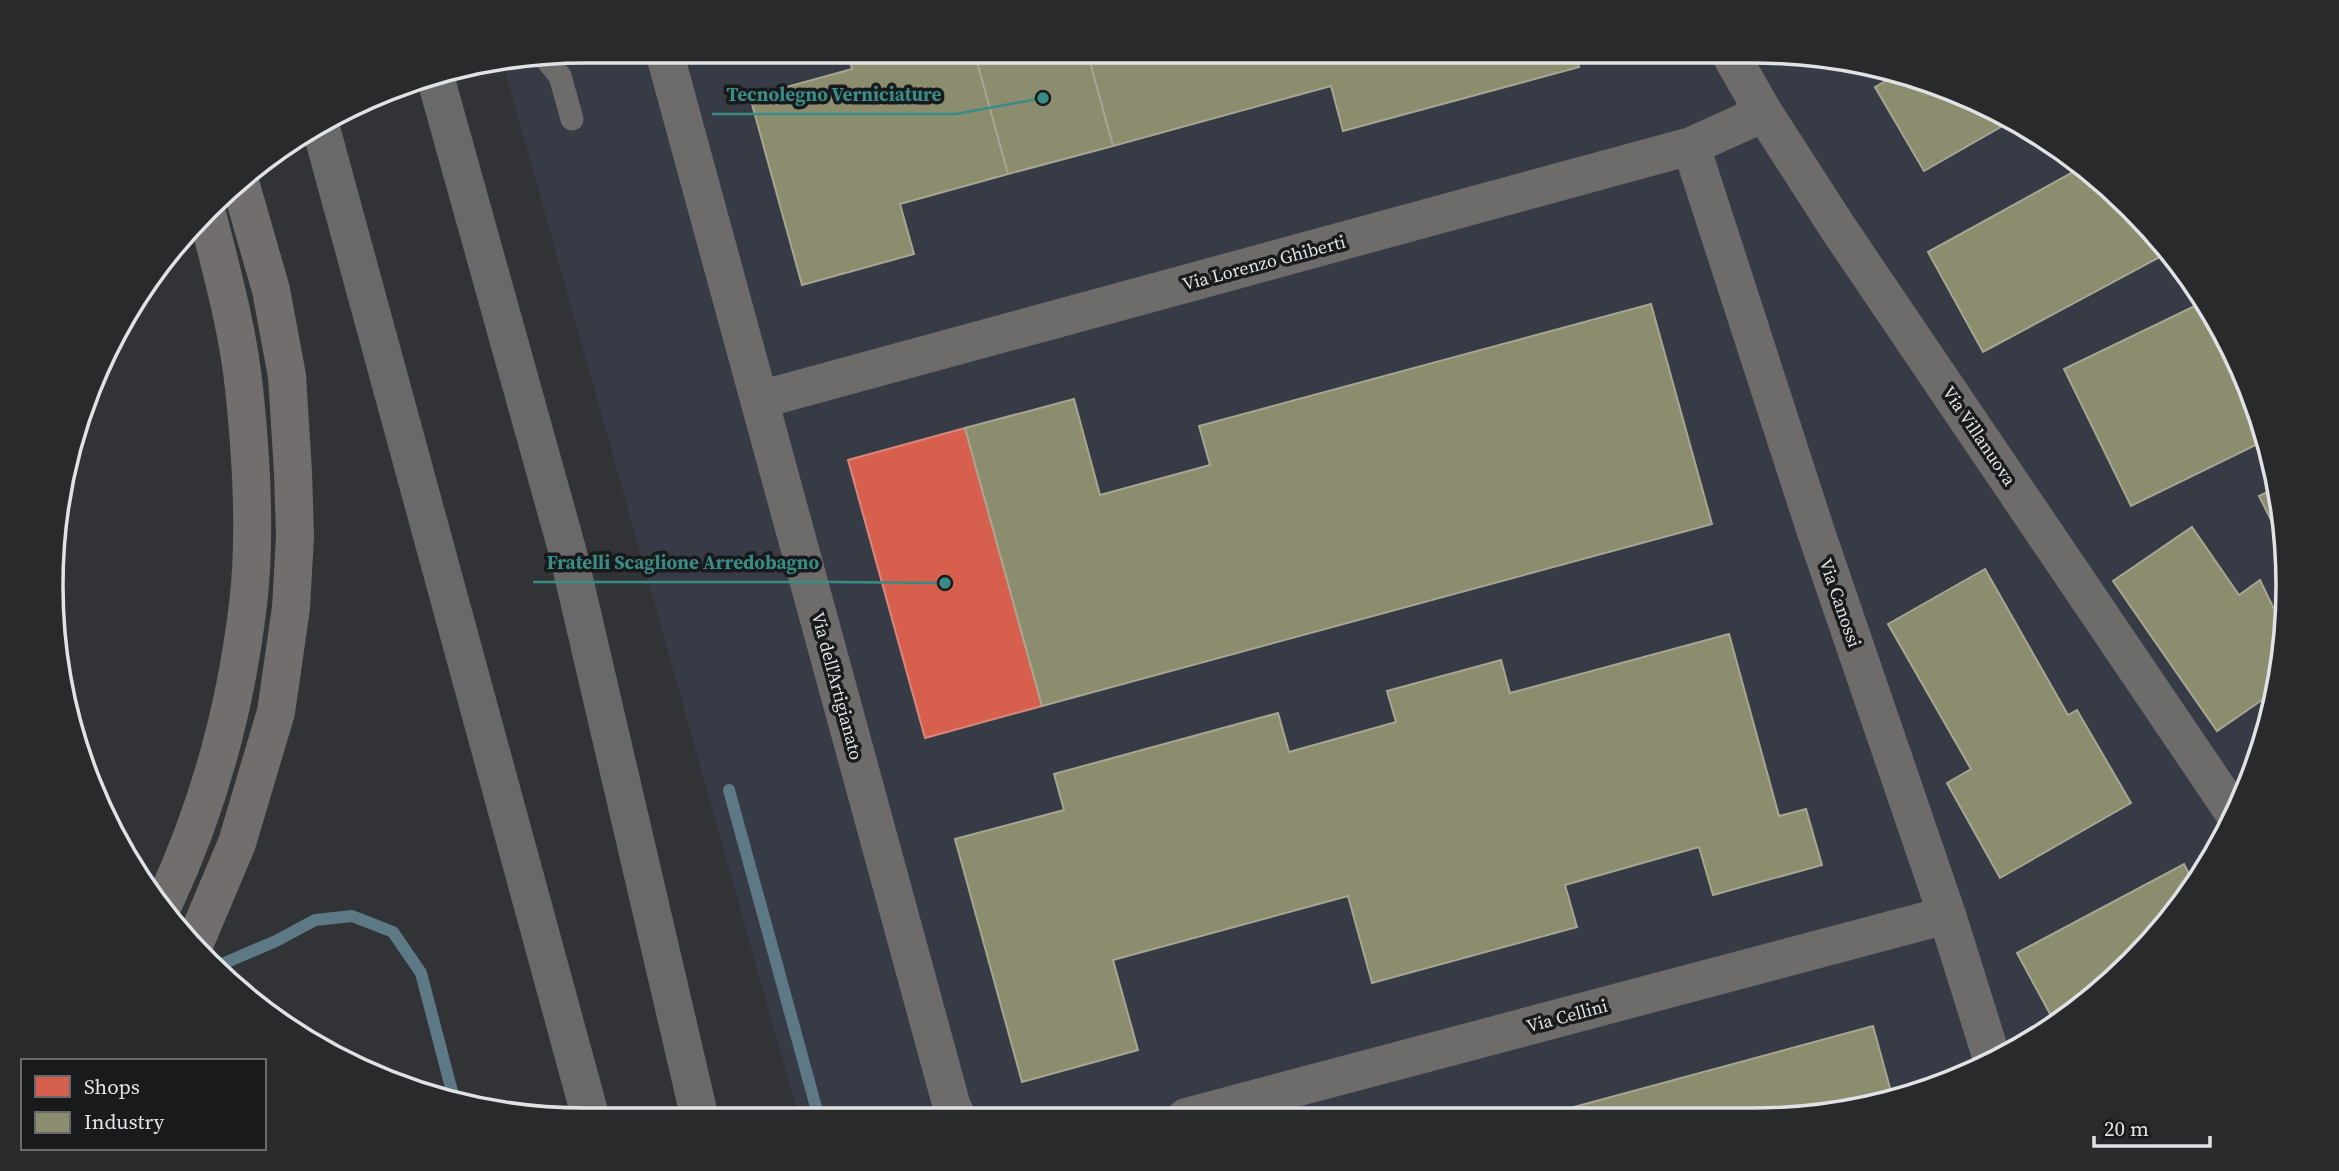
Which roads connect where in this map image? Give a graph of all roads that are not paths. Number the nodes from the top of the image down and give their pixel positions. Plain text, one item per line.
1 (667, 63) edge
2 (1734, 63) edge
3 (550, 64) edge
4 (437, 85) edge
5 (1763, 113) junction
6 (572, 118) dead end
7 (323, 134) edge
8 (1691, 146) junction
9 (243, 192) edge
10 (210, 223) edge
11 (759, 400) junction
12 (2228, 804) edge
13 (166, 898) edge
14 (1947, 915) junction
15 (198, 935) edge
16 (1990, 1052) edge
17 (587, 1108) edge
18 (697, 1108) edge
19 (953, 1108) edge
20 (1220, 1108) edge

1 - 11 street, Via dell'Artigianato
2 - 5 street, Via Villanuova
3 - 6 lane
4 - 18 highway
5 - 8 street, Via Lorenzo Ghiberti
5 - 12 street, Via Villanuova
7 - 17 highway
8 - 11 street, Via Lorenzo Ghiberti
8 - 14 street, Via Canossi
9 - 15 street
10 - 13 street
11 - 19 street, Via dell'Artigianato
14 - 16 street, Via Canossi
14 - 20 street, Via Cellini

